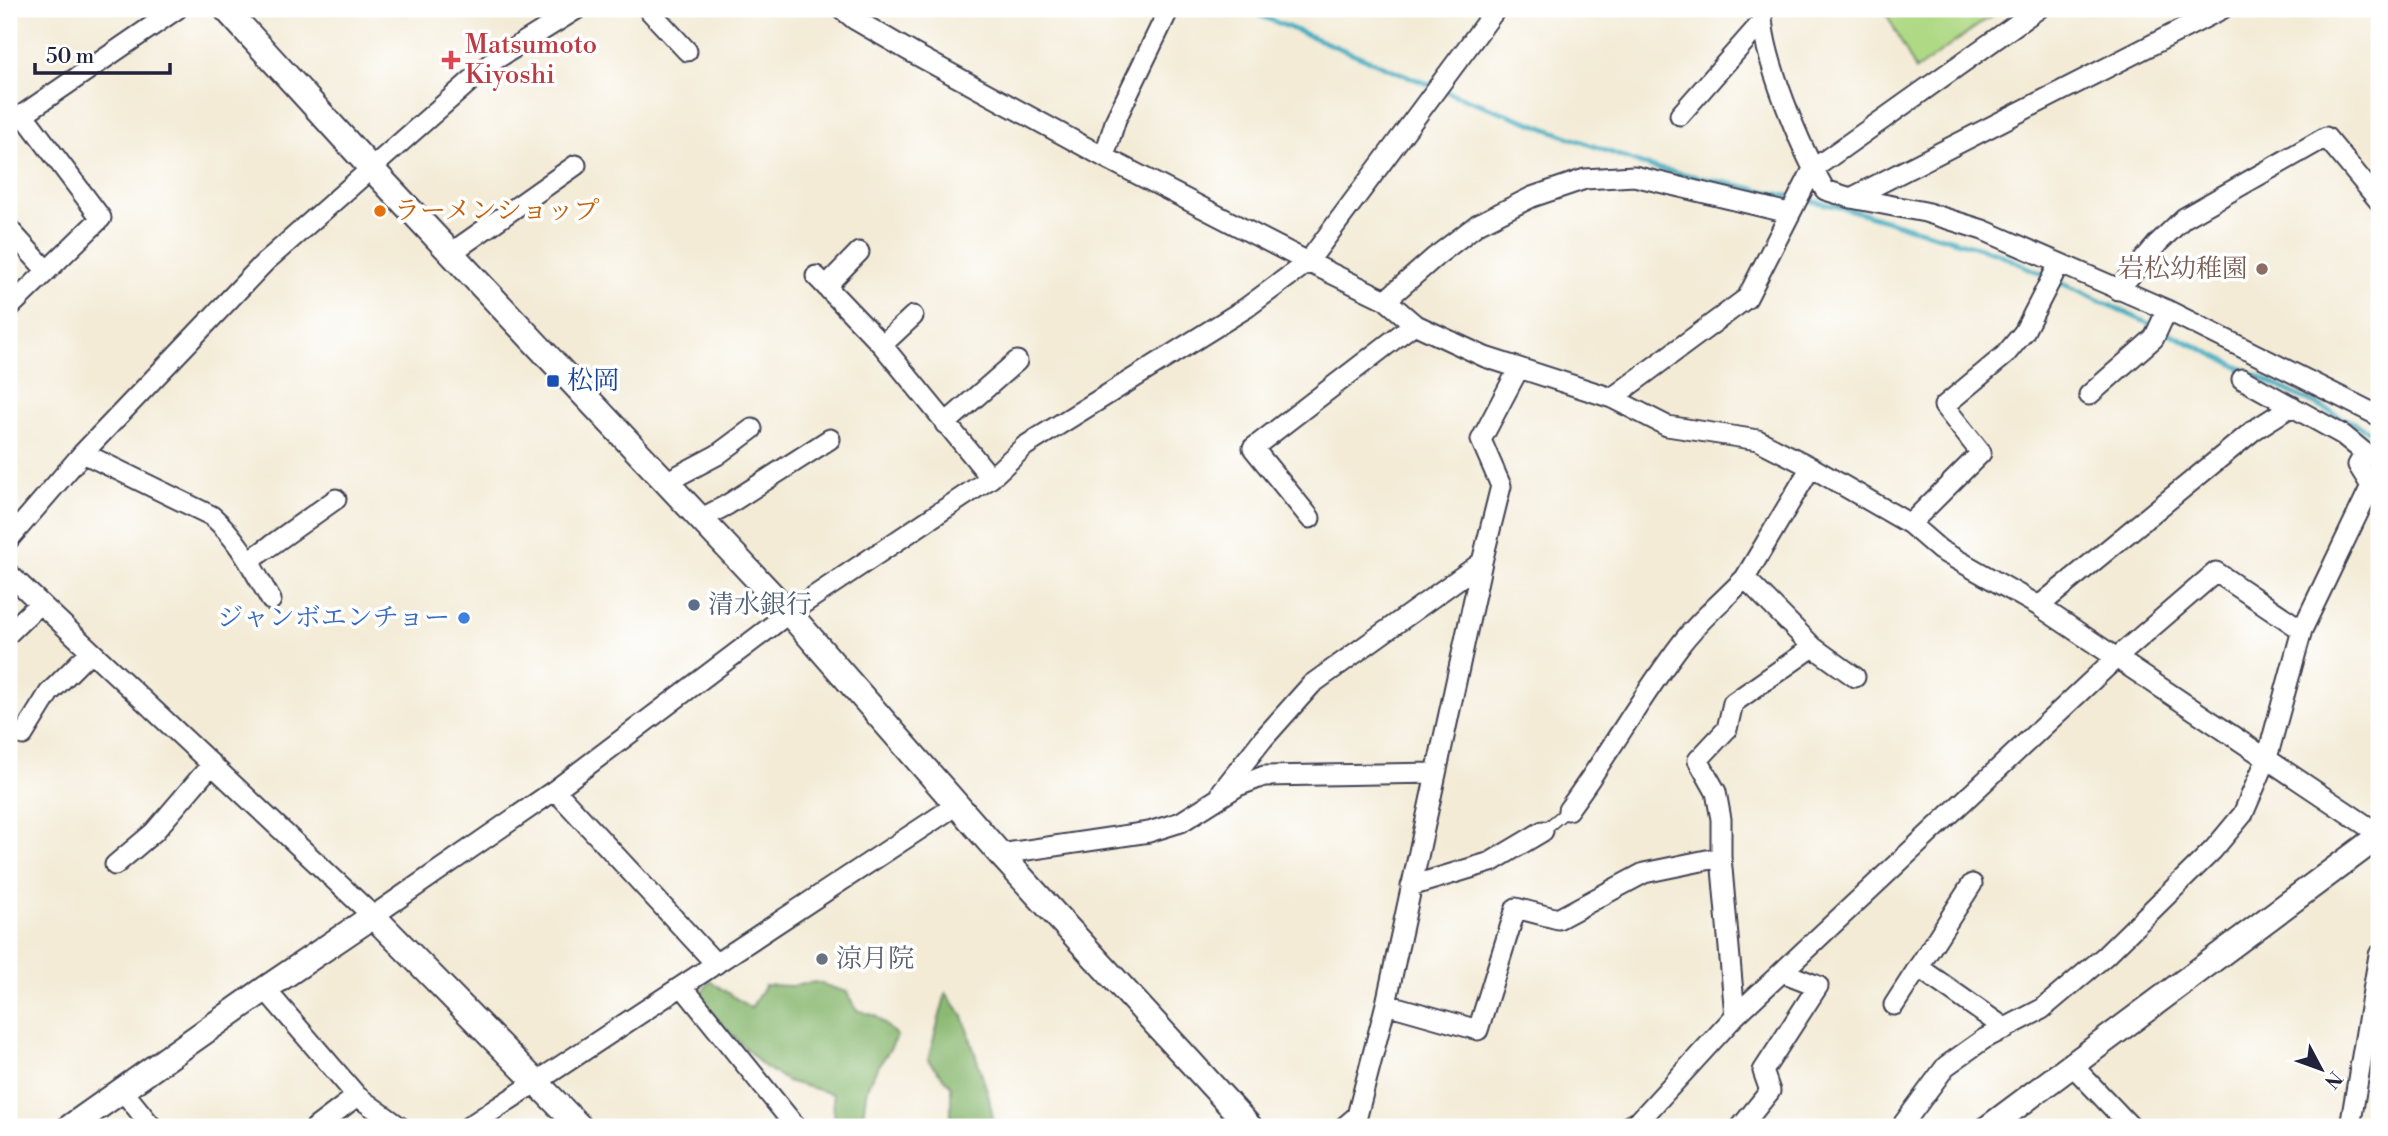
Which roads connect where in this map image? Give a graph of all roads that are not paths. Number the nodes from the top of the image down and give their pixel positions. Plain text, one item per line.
1 (177, 9) edge
2 (226, 9) edge
3 (576, 9) edge
4 (648, 9) edge
5 (842, 9) edge
6 (1169, 9) edge
7 (2038, 9) edge
8 (2222, 9) edge
9 (1490, 10) edge
10 (1762, 16) edge
11 (687, 51) dead end
12 (1680, 115) dead end
13 (16, 119) edge
14 (1104, 156) junction
15 (576, 165) dead end
16 (371, 168) junction
17 (1813, 169) junction
18 (1851, 198) junction
19 (2379, 201) edge
20 (1790, 211) junction
21 (9, 229) edge
22 (859, 252) dead end
23 (451, 253) junction
24 (1308, 262) junction
25 (2058, 265) junction
26 (47, 271) junction
27 (2118, 289) junction
28 (1386, 300) junction
29 (9, 308) edge
30 (2166, 314) junction
31 (913, 316) dead end
32 (1414, 324) junction
33 (882, 345) junction
34 (1017, 361) dead end
35 (1519, 368) junction
36 (2242, 379) dead end
37 (2089, 395) dead end
38 (1612, 398) junction
39 (2292, 406) junction
40 (2379, 416) edge
41 (945, 424) junction
42 (752, 429) dead end
43 (830, 439) dead end
44 (83, 453) junction
45 (2372, 455) edge
46 (1811, 467) junction
47 (991, 478) junction
48 (666, 482) junction
49 (336, 499) dead end
50 (1310, 518) dead end
51 (700, 519) junction
52 (1910, 524) junction
53 (9, 539) edge
54 (249, 561) junction
55 (1482, 562) junction
56 (9, 574) edge
57 (1745, 578) junction
58 (271, 600) dead end
59 (39, 604) junction
60 (2039, 606) junction
61 (789, 613) junction
62 (2302, 630) junction
63 (9, 633) edge
64 (1813, 647) junction
65 (91, 651) junction
66 (2115, 659) junction
67 (1855, 677) dead end
68 (23, 735) dead end
69 (2267, 758) junction
70 (212, 764) junction
71 (1436, 774) junction
72 (555, 790) junction
73 (1215, 800) junction
74 (958, 804) junction
75 (1568, 810) joint
76 (1543, 831) joint
77 (2379, 835) edge
78 (1000, 854) junction
79 (1721, 857) junction
80 (115, 865) dead end
81 (1972, 884) dead end
82 (1411, 886) junction
83 (373, 916) junction
84 (2379, 955) edge
85 (716, 964) junction
86 (1919, 967) junction
87 (1782, 972) junction
88 (682, 986) junction
89 (265, 989) junction
90 (1386, 1004) junction
91 (1894, 1004) dead end
92 (1735, 1017) junction
93 (2006, 1029) junction
94 (2072, 1065) junction
95 (536, 1081) junction
96 (123, 1091) junction
97 (357, 1096) junction
98 (70, 1127) edge
99 (152, 1127) edge
100 (316, 1127) edge
101 (400, 1127) edge
102 (468, 1127) edge
103 (580, 1127) edge
104 (796, 1127) edge
105 (1250, 1127) edge
106 (1344, 1127) edge
107 (1627, 1127) edge
108 (1741, 1127) edge
109 (1901, 1127) edge
110 (1989, 1127) edge
111 (2131, 1127) edge
112 (2350, 1127) edge

1 - 13 street
2 - 16 street
3 - 16 street
4 - 11 street
5 - 14 street
6 - 14 street
7 - 17 street
8 - 18 street
9 - 24 street
10 - 12 street
10 - 17 street
13 - 26 street
14 - 24 street
15 - 23 street
16 - 23 street
16 - 44 street
17 - 18 street
17 - 20 street
18 - 25 street
19 - 27 street
20 - 28 street
20 - 38 street
21 - 26 street
22 - 33 street
23 - 48 street
24 - 28 street
24 - 47 street
25 - 27 street
25 - 52 street
26 - 29 street
27 - 30 street
28 - 32 street
30 - 37 street
30 - 40 street
31 - 33 street
32 - 35 street
32 - 50 street
33 - 41 street
34 - 41 street
35 - 38 street
35 - 55 street
36 - 39 street
38 - 46 street
39 - 45 street
39 - 60 street
41 - 47 street
42 - 48 street
43 - 51 street
44 - 53 street
44 - 54 street
45 - 62 street
46 - 52 street
46 - 57 street
47 - 61 street
48 - 51 street
49 - 54 street
51 - 61 street
52 - 60 street
54 - 58 street
55 - 71 street
55 - 73 street
56 - 59 street
57 - 64 street
57 - 75 street
59 - 63 street
59 - 65 street
60 - 66 street
61 - 72 street
61 - 74 street
62 - 66 street
62 - 69 street
64 - 67 street
64 - 79 street
65 - 68 street
65 - 70 street
66 - 69 street
66 - 87 street
69 - 77 street
69 - 93 street
70 - 80 street
70 - 83 street
71 - 73 street
71 - 82 street
72 - 83 street
72 - 85 street
73 - 78 street
74 - 78 street
74 - 85 street
75 - 76 lane
76 - 82 street
77 - 94 street
78 - 105 street
79 - 90 street
79 - 92 street
81 - 86 street
82 - 90 street
83 - 89 street
83 - 95 street
84 - 112 street
85 - 88 street
86 - 91 street
86 - 93 street
87 - 92 street
87 - 108 street
88 - 95 street
88 - 104 street
89 - 96 street
89 - 97 street
90 - 106 street
92 - 107 street
93 - 109 street
94 - 110 street
94 - 111 street
95 - 102 street
95 - 103 street
96 - 98 street
96 - 99 street
97 - 100 street
97 - 101 street

